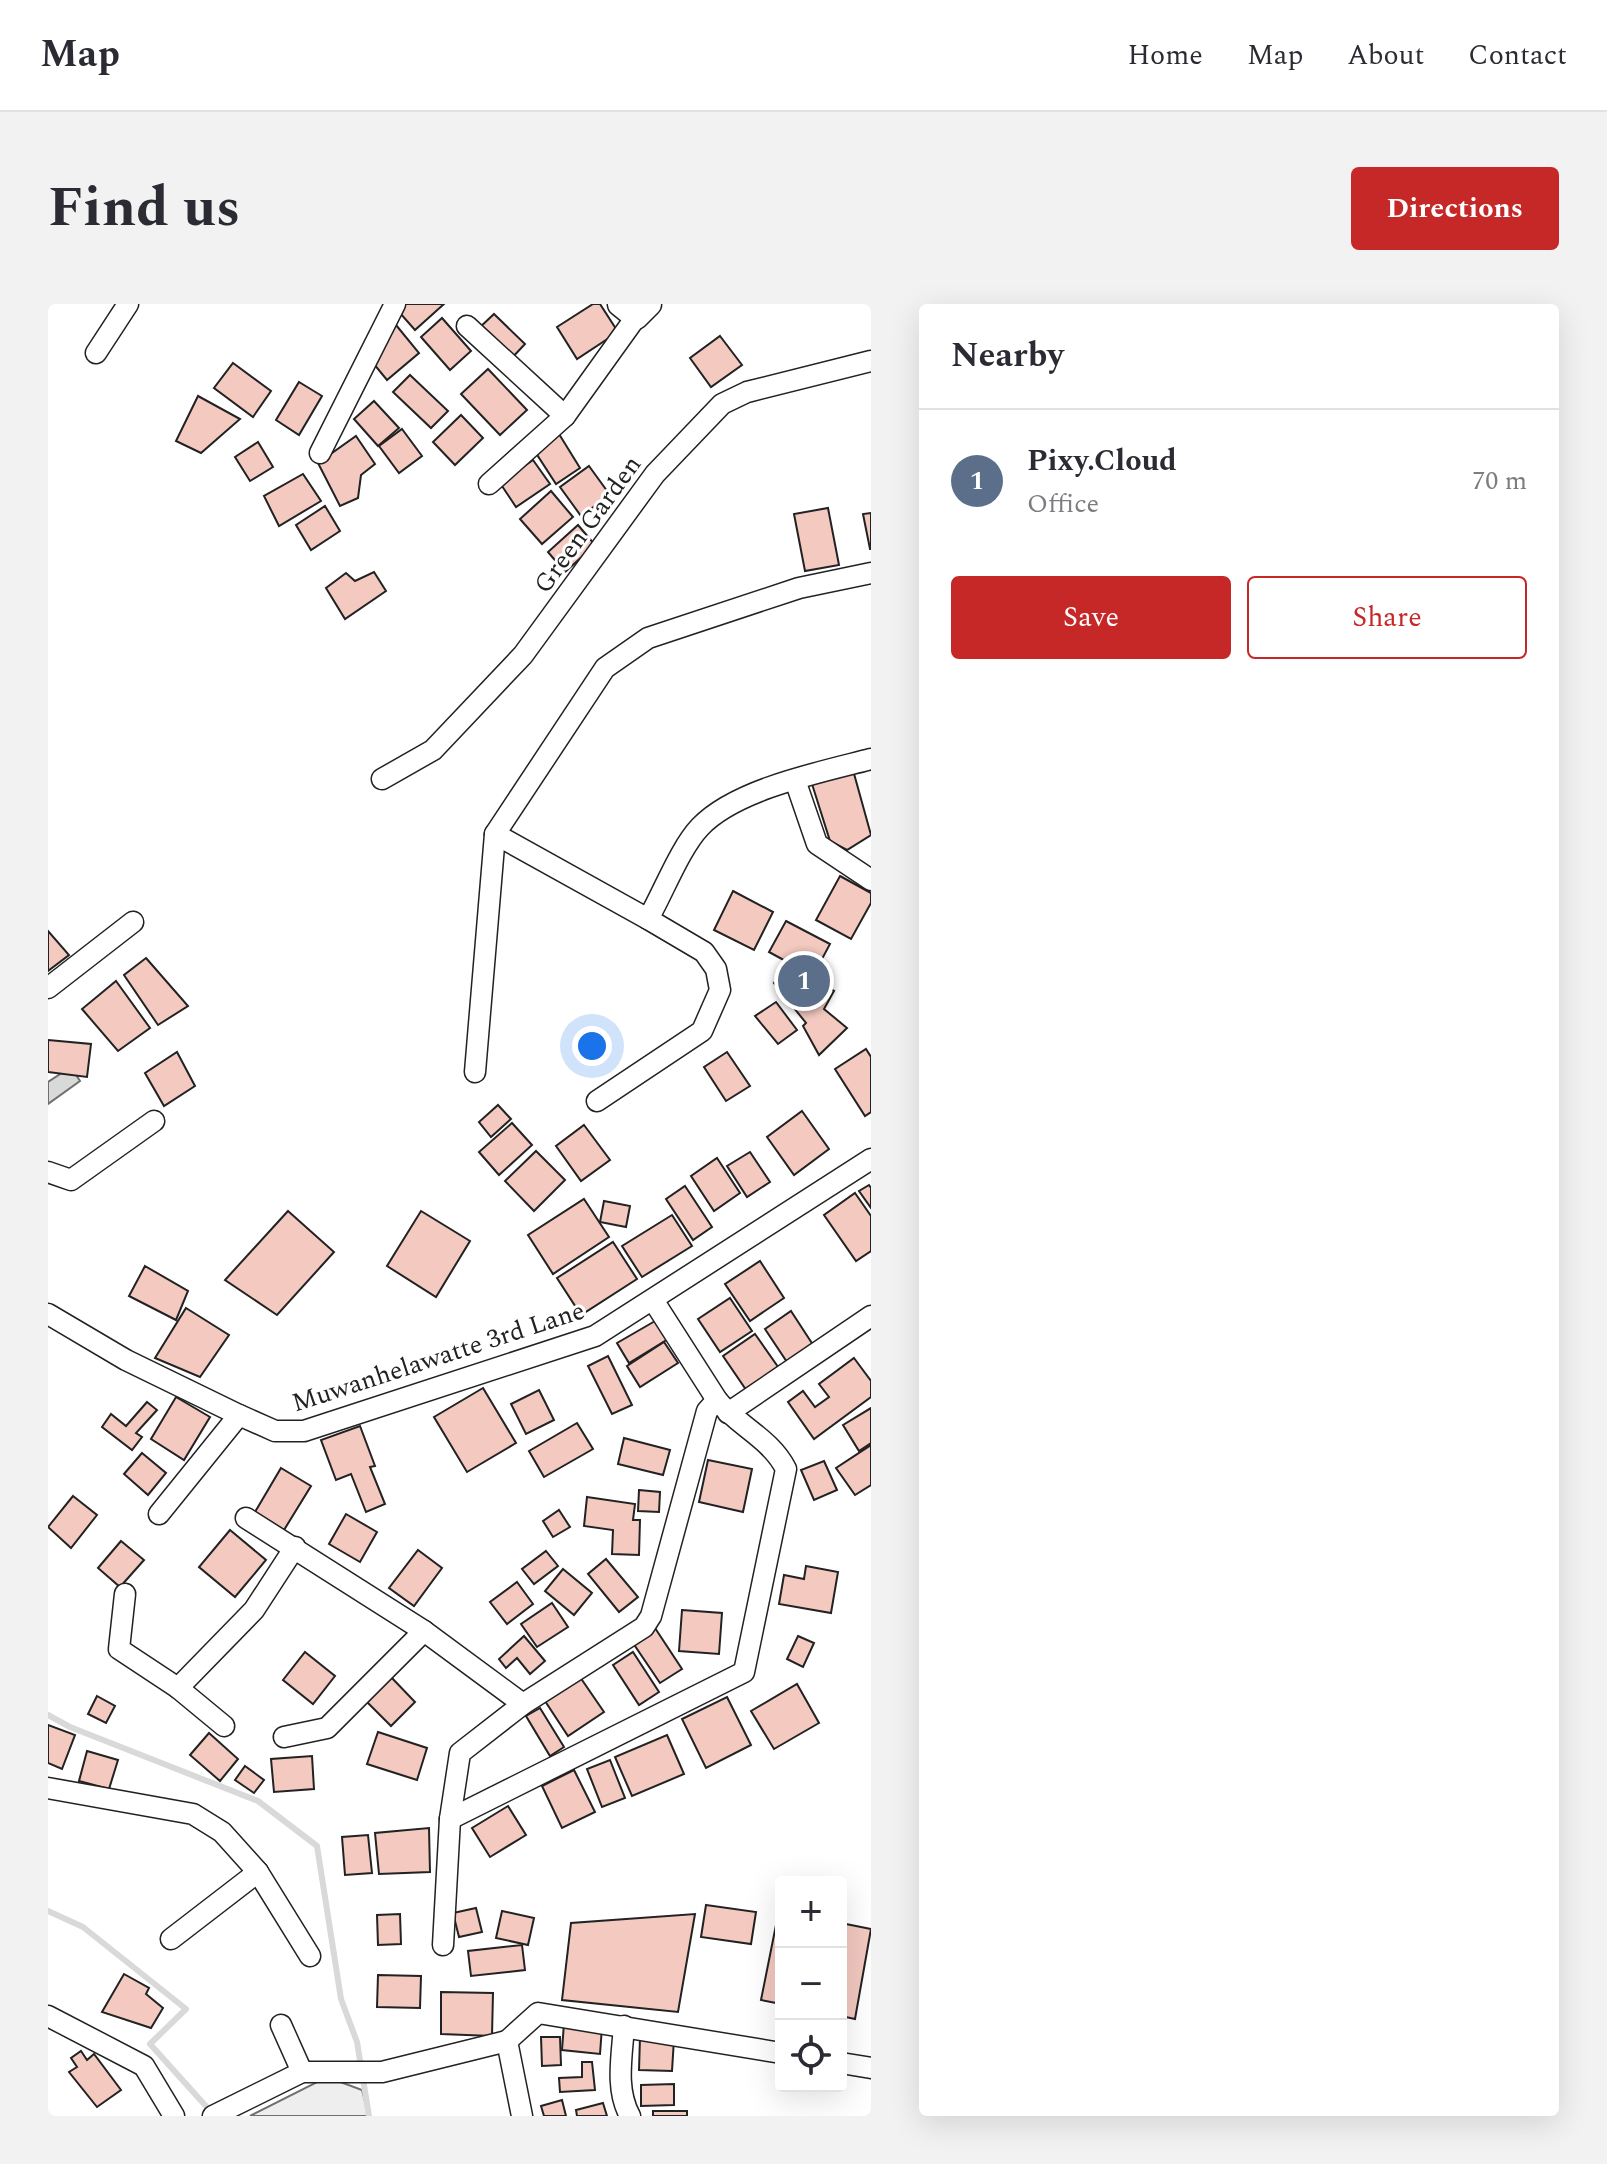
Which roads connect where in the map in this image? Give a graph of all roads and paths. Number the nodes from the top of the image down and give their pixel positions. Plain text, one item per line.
1 (128, 304) edge
2 (395, 304) edge
3 (635, 308) edge
4 (467, 326) dead end
5 (96, 353) dead end
6 (871, 361) edge
7 (565, 416) junction
8 (320, 453) dead end
9 (489, 484) dead end
10 (871, 573) edge
11 (871, 759) edge
12 (382, 779) dead end
13 (795, 780) junction
14 (495, 834) junction
15 (871, 880) edge
16 (648, 919) junction
17 (133, 922) dead end
18 (48, 988) edge
19 (475, 1072) dead end
20 (597, 1101) dead end
21 (154, 1121) dead end
22 (871, 1159) edge
23 (48, 1172) edge
24 (653, 1300) junction
25 (48, 1314) edge
26 (871, 1316) edge
27 (722, 1407) junction
28 (239, 1415) junction
29 (159, 1514) dead end
30 (246, 1518) dead end
31 (295, 1547) junction
32 (125, 1594) dead end
33 (424, 1631) junction
34 (178, 1688) junction
35 (523, 1704) junction
36 (224, 1726) dead end
37 (284, 1737) dead end
38 (48, 1788) edge
39 (450, 1819) junction
40 (258, 1872) junction
41 (171, 1939) dead end
42 (443, 1945) dead end
43 (310, 1956) dead end
44 (51, 2021) edge
45 (281, 2025) dead end
46 (624, 2026) junction
47 (507, 2041) junction
48 (775, 2052) edge
49 (847, 2064) edge
50 (871, 2068) edge
51 (302, 2072) junction
52 (219, 2113) edge
53 (174, 2116) edge
54 (522, 2116) edge
55 (630, 2116) edge

1 - 5 street
2 - 8 street
3 - 7 street
4 - 7 street
6 - 12 street, Green Garden
7 - 9 street
10 - 14 street
11 - 13 street
13 - 15 street
13 - 16 street
14 - 16 street
14 - 19 street
16 - 20 street
17 - 18 street
21 - 23 street
22 - 24 street, Muwanhelawatte 3rd Lane
24 - 27 street
24 - 28 street, Muwanhelawatte 3rd Lane
25 - 28 street, Muwanhelawatte 3rd Lane
26 - 27 street
27 - 35 street
27 - 39 street
28 - 29 street
30 - 31 street
31 - 33 street
31 - 34 street
32 - 34 street
33 - 35 street
33 - 37 street
34 - 36 street
35 - 39 street
38 - 40 street
39 - 42 street
40 - 41 street
40 - 43 street
44 - 53 street
45 - 51 street
46 - 47 street
46 - 48 street
46 - 55 street
47 - 51 street
47 - 54 street
49 - 50 street
51 - 52 street

